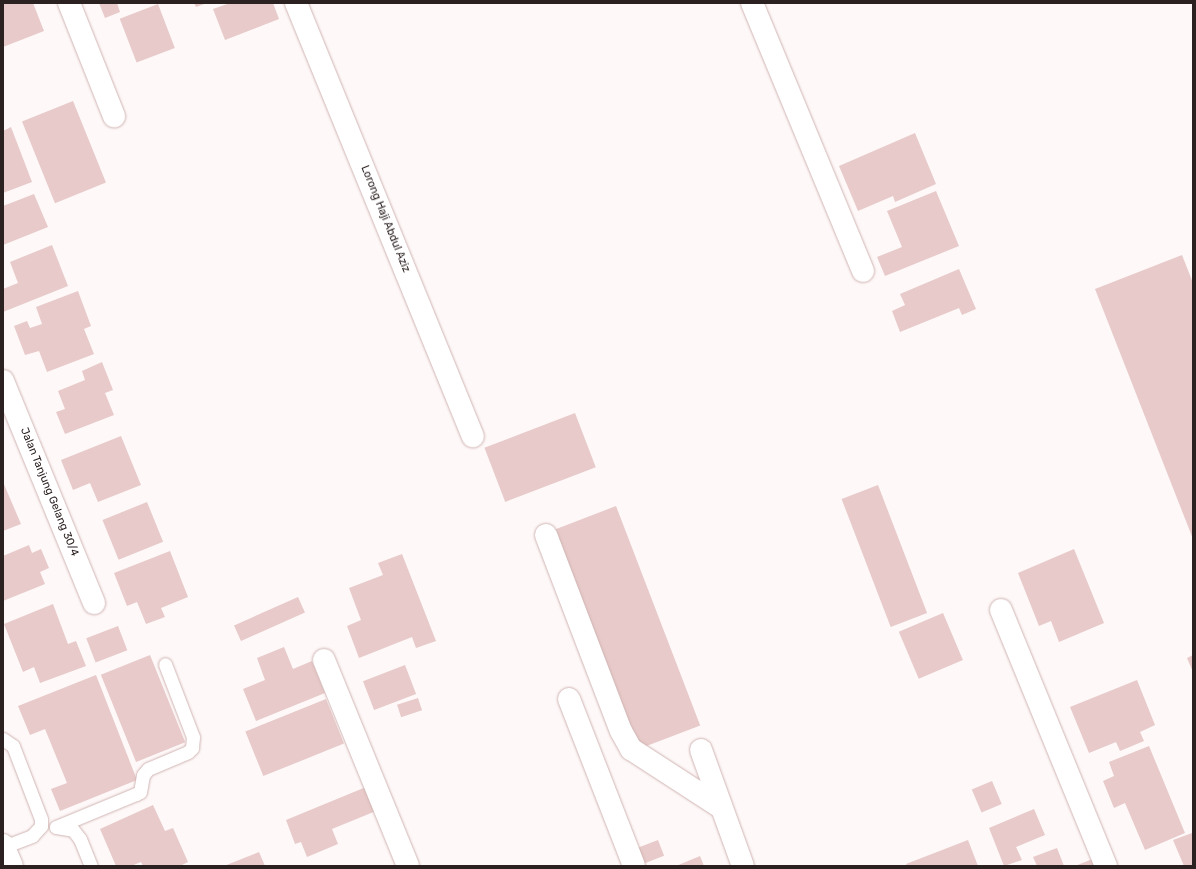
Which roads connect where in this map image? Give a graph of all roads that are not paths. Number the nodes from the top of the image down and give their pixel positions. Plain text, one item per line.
1 (69, 3) edge
2 (296, 3) edge
3 (752, 3) edge
4 (114, 116) dead end
5 (864, 271) dead end
6 (3, 381) edge
7 (474, 436) dead end
8 (546, 535) dead end
9 (94, 603) dead end
10 (1000, 610) dead end
11 (324, 660) dead end
12 (165, 664) dead end
13 (569, 699) dead end
14 (3, 740) edge
15 (701, 750) dead end
16 (722, 808) junction
17 (56, 827) junction
18 (32, 836) junction
19 (6, 853) edge
20 (91, 866) edge
21 (408, 866) edge
22 (634, 866) edge
23 (743, 866) edge
24 (1106, 866) edge

1 - 4 street
2 - 7 street, Lorong Haji Abdul Aziz
3 - 5 street
6 - 9 street, Jalan Tanjung Gelang 30/4
8 - 16 street
10 - 24 street
11 - 21 street
12 - 17 lane
13 - 22 street
14 - 18 lane
15 - 16 street
16 - 23 street
17 - 18 lane
17 - 20 lane
18 - 19 lane

